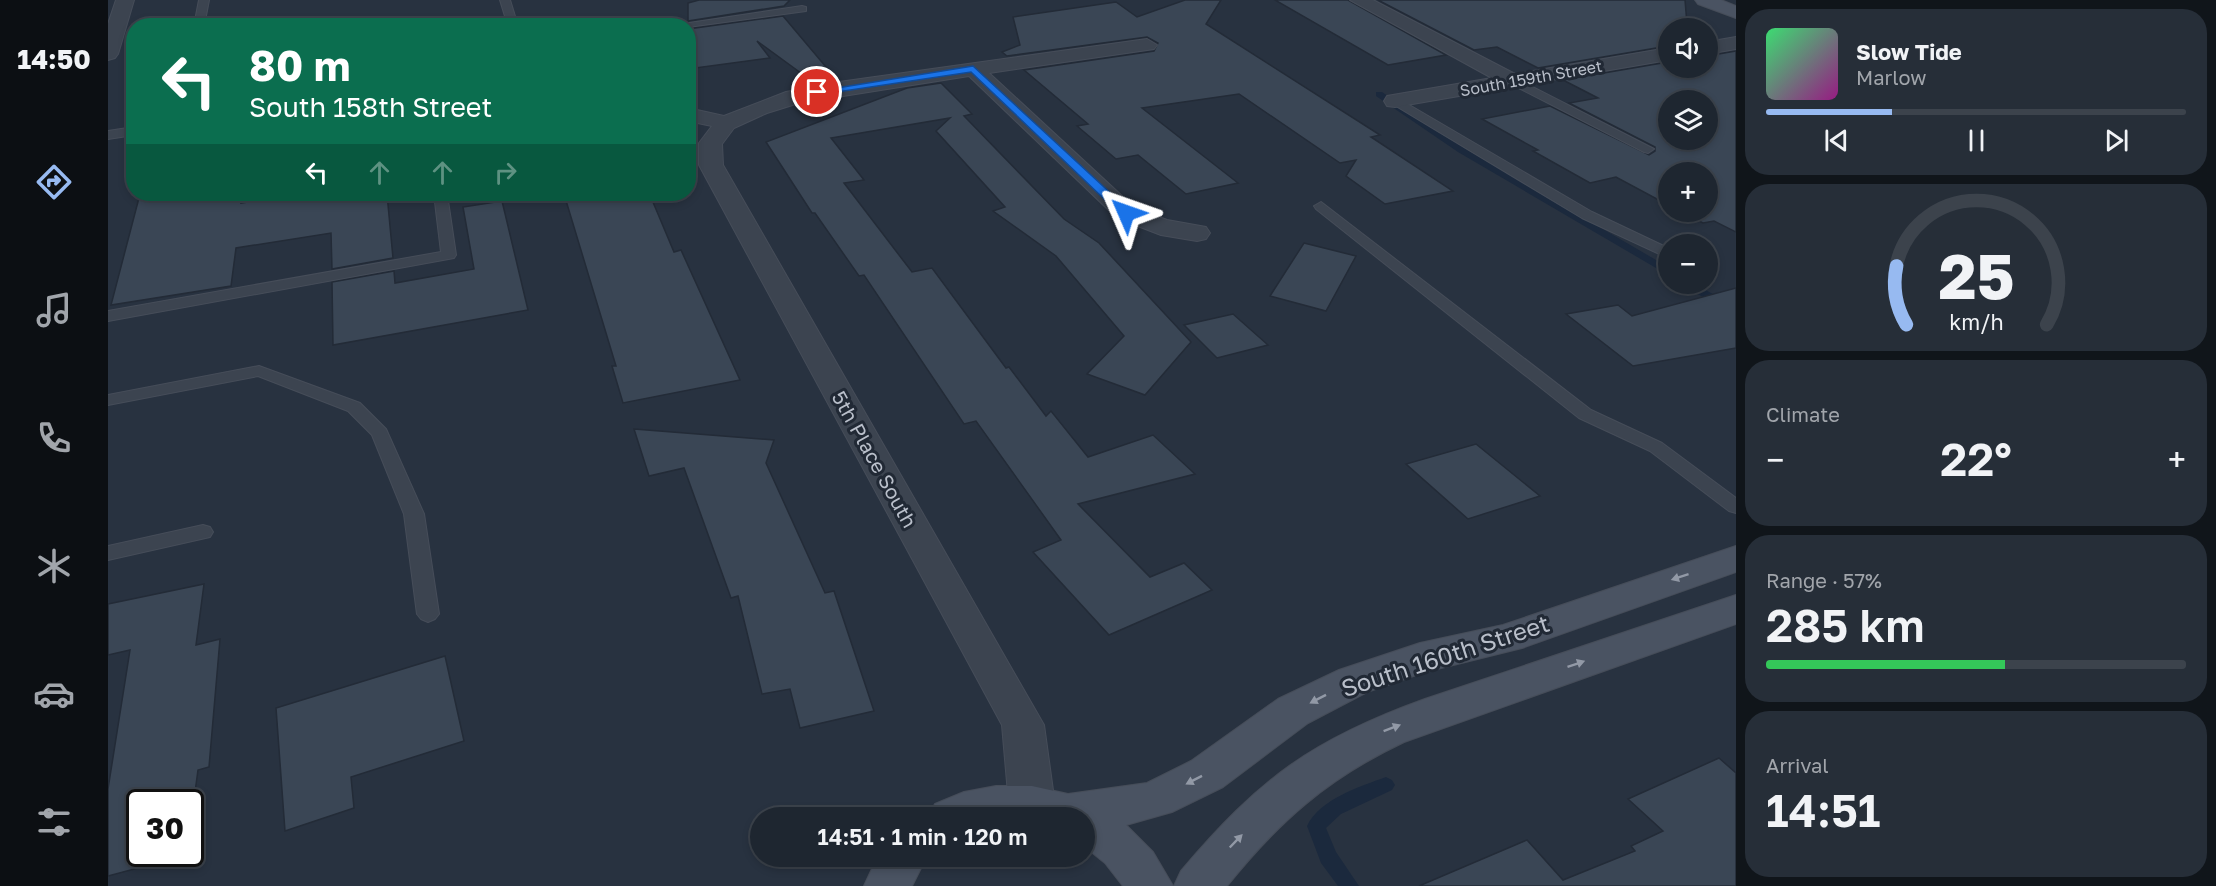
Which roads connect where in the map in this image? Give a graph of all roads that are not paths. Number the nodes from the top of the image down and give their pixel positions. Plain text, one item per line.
1 (125, 0) edge
2 (204, 0) edge
3 (505, 0) edge
4 (794, 0) edge
5 (1359, 0) edge
6 (1704, 0) edge
7 (1736, 12) edge
8 (201, 18) edge
9 (511, 18) edge
10 (696, 23) edge
11 (1736, 43) edge
12 (1148, 45) dead end
13 (1718, 46) edge
14 (108, 54) edge
15 (1658, 56) edge
16 (973, 69) junction
17 (1513, 81) junction
18 (1395, 101) joint
19 (696, 116) edge
20 (726, 123) junction
21 (126, 132) edge
22 (108, 135) edge
23 (1648, 149) dead end
24 (441, 201) edge
25 (1321, 206) dead end
26 (1197, 233) dead end
27 (1658, 249) edge
28 (108, 316) edge
29 (108, 400) edge
30 (1736, 507) edge
31 (203, 532) dead end
32 (108, 553) edge
33 (1736, 559) edge
34 (1736, 609) edge
35 (428, 614) dead end
36 (987, 807) edge
37 (1009, 807) edge
38 (1063, 807) edge
39 (1095, 810) edge
40 (1095, 828) edge
41 (896, 867) edge
42 (888, 886) edge
43 (1149, 886) edge
44 (1198, 886) edge

1 - 14 street
2 - 8 lane
3 - 9 lane
4 - 10 lane
5 - 17 street
6 - 7 main road
11 - 13 street
12 - 16 street
15 - 17 street, South 159th Street
16 - 20 street
16 - 26 street
17 - 18 street, South 159th Street
17 - 23 lane
18 - 27 lane
19 - 20 street
20 - 38 street, 5th Place South
21 - 22 lane
24 - 28 lane
25 - 30 lane
29 - 35 lane
31 - 32 lane
33 -> 39 main road, South 160th Street
44 -> 34 main road
36 - 37 main road, South 160th Street
40 - 43 main road
41 - 42 main road

